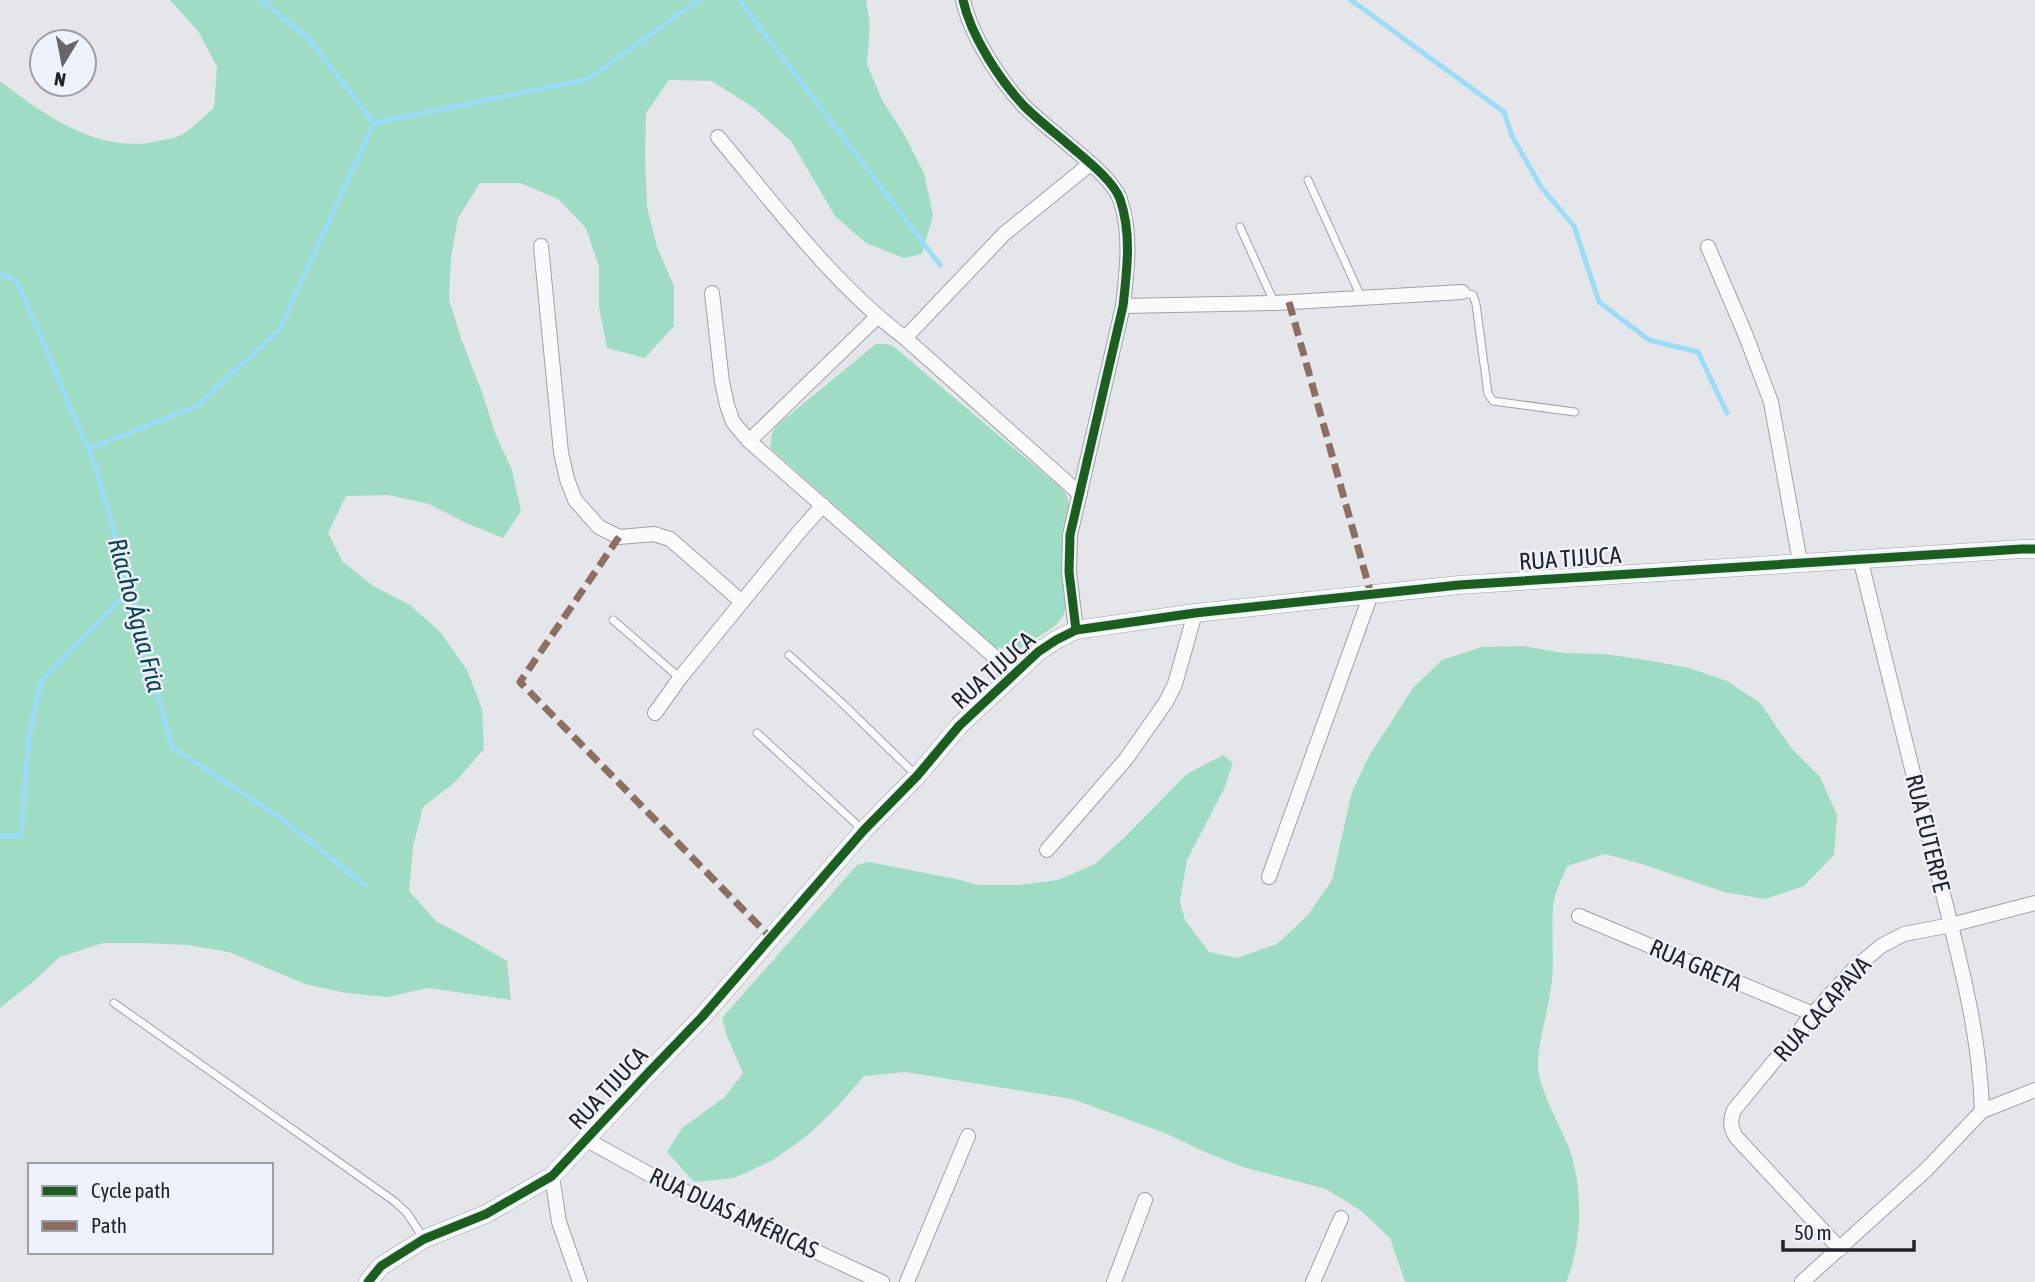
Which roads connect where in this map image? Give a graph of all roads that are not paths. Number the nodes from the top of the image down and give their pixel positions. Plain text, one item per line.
1 (963, 0) edge
2 (718, 137) dead end
3 (1090, 164) junction
4 (1308, 180) dead end
5 (1240, 226) dead end
6 (541, 246) dead end
7 (1708, 247) dead end
8 (1462, 292) joint
9 (712, 293) dead end
10 (1361, 298) junction
11 (1275, 303) junction
12 (1124, 306) junction
13 (877, 317) junction
14 (905, 338) junction
15 (1575, 412) dead end
16 (749, 441) junction
17 (1080, 494) junction
18 (823, 505) junction
19 (2035, 549) edge
20 (1860, 558) junction
21 (1800, 562) junction
22 (1371, 594) junction
23 (742, 603) junction
24 (1195, 612) junction
25 (613, 620) dead end
26 (1076, 630) junction
27 (789, 655) dead end
28 (1013, 674) junction
29 (680, 678) junction
30 (654, 713) dead end
31 (757, 733) dead end
32 (916, 776) junction
33 (864, 830) junction
34 (1047, 850) dead end
35 (1269, 877) dead end
36 (2035, 903) edge
37 (1579, 916) dead end
38 (1951, 925) junction
39 (114, 1003) dead end
40 (1813, 1014) junction
41 (2035, 1090) edge
42 (1982, 1111) junction
43 (968, 1136) dead end
44 (587, 1140) junction
45 (552, 1176) junction
46 (1144, 1200) dead end
47 (1341, 1218) dead end
48 (424, 1239) junction
49 (1840, 1249) junction
50 (368, 1282) edge
51 (580, 1282) edge
52 (882, 1282) edge
53 (907, 1282) edge
54 (1114, 1282) edge
55 (1313, 1282) edge
56 (1802, 1282) edge

1 - 3 street
2 - 13 street
3 - 12 street
3 - 14 street
4 - 10 lane
5 - 11 lane
6 - 23 street
7 - 21 street
8 - 10 street
8 - 15 lane
9 - 16 street
10 - 11 street
11 - 12 street
12 - 17 street
13 - 14 street
13 - 16 street
14 - 17 street
16 - 18 street
17 - 26 street
18 - 23 street
18 - 28 street
19 - 20 street, RUA TIJUCA
20 - 21 street, RUA TIJUCA
20 - 38 street, RUA EUTERPE
21 - 22 street, RUA TIJUCA
22 - 24 street, RUA TIJUCA
22 - 35 street
23 - 29 street
24 - 26 street, RUA TIJUCA
24 - 34 street
25 - 29 lane
26 - 28 street, RUA TIJUCA
27 - 32 lane
28 - 32 street, RUA TIJUCA
29 - 30 street
31 - 33 lane
32 - 33 street, RUA TIJUCA
33 - 44 street, RUA TIJUCA
36 - 38 street, RUA CACAPAVA
37 - 40 street, RUA GRETA
38 - 40 street, RUA CACAPAVA
38 - 42 street, RUA EUTERPE
39 - 48 lane
40 - 49 street, RUA CACAPAVA
41 - 42 street
42 - 49 street
43 - 53 street
44 - 45 street, RUA TIJUCA
44 - 52 street, RUA DUAS AMÉRICAS
45 - 48 street, RUA TIJUCA
45 - 51 street
46 - 54 street
47 - 55 street
48 - 50 street, RUA TIJUCA
49 - 56 street

